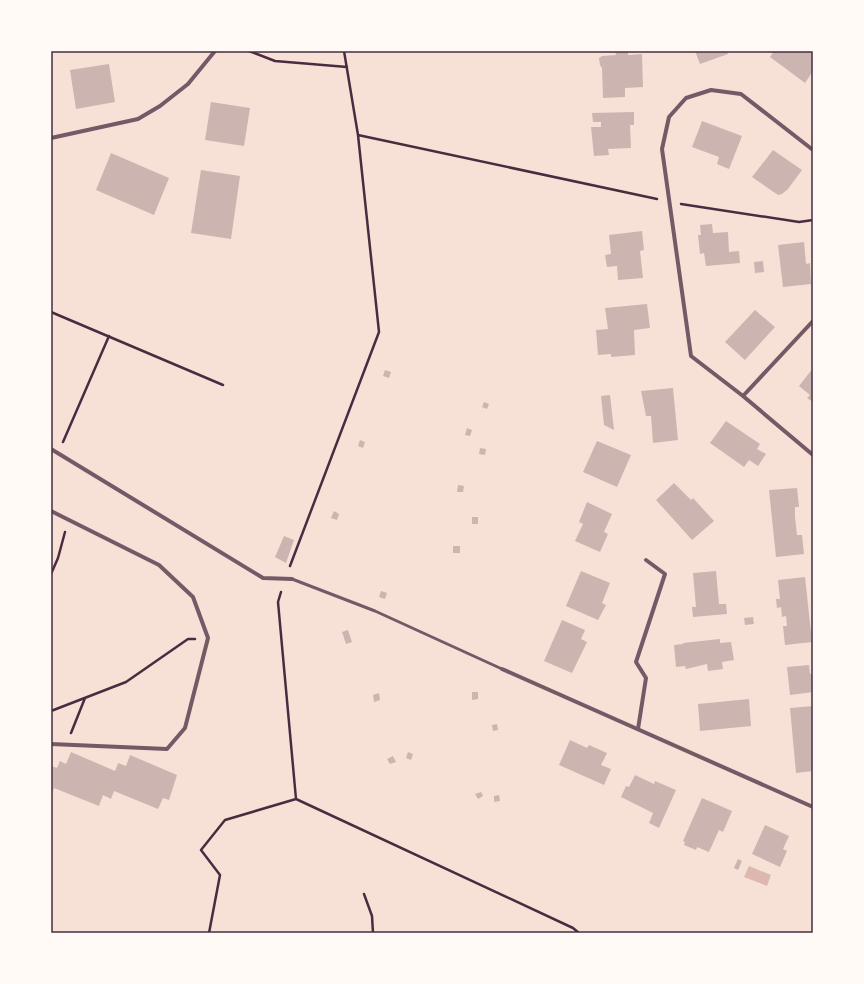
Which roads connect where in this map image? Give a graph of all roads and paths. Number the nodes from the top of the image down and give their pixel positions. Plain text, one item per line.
1 (215, 51) edge
2 (249, 51) edge
3 (344, 51) edge
4 (347, 67) junction
5 (358, 135) junction
6 (51, 138) edge
7 (813, 150) edge
8 (668, 202) junction
9 (813, 220) edge
10 (51, 312) edge
11 (813, 321) edge
12 (109, 336) junction
13 (223, 385) dead end
14 (743, 396) junction
15 (51, 449) edge
16 (57, 453) junction
17 (813, 455) edge
18 (51, 511) edge
19 (69, 519) junction
20 (646, 560) dead end
21 (51, 574) edge
22 (285, 578) junction
23 (292, 579) joint
24 (208, 638) junction
25 (502, 669) joint
26 (85, 698) junction
27 (51, 711) edge
28 (638, 729) junction
29 (51, 744) edge
30 (66, 744) junction
31 (296, 798) junction
32 (813, 807) edge
33 (364, 894) dead end
34 (209, 933) edge
35 (373, 933) edge
36 (580, 933) edge

1 - 6 street
2 - 4 path
3 - 4 path
4 - 5 path
5 - 8 path
5 - 22 path
7 - 8 street
8 - 9 path
8 - 14 street
10 - 12 path
11 - 14 street
12 - 13 path
12 - 16 path
14 - 17 street
15 - 16 street
16 - 22 street
18 - 19 street
19 - 21 path
19 - 24 street
20 - 28 street
22 - 23 street
22 - 31 path
23 - 25 lane
24 - 26 path
24 - 30 street
25 - 28 street
26 - 27 path
26 - 30 path
28 - 32 street
29 - 30 street
31 - 34 path
31 - 36 path
33 - 35 path

